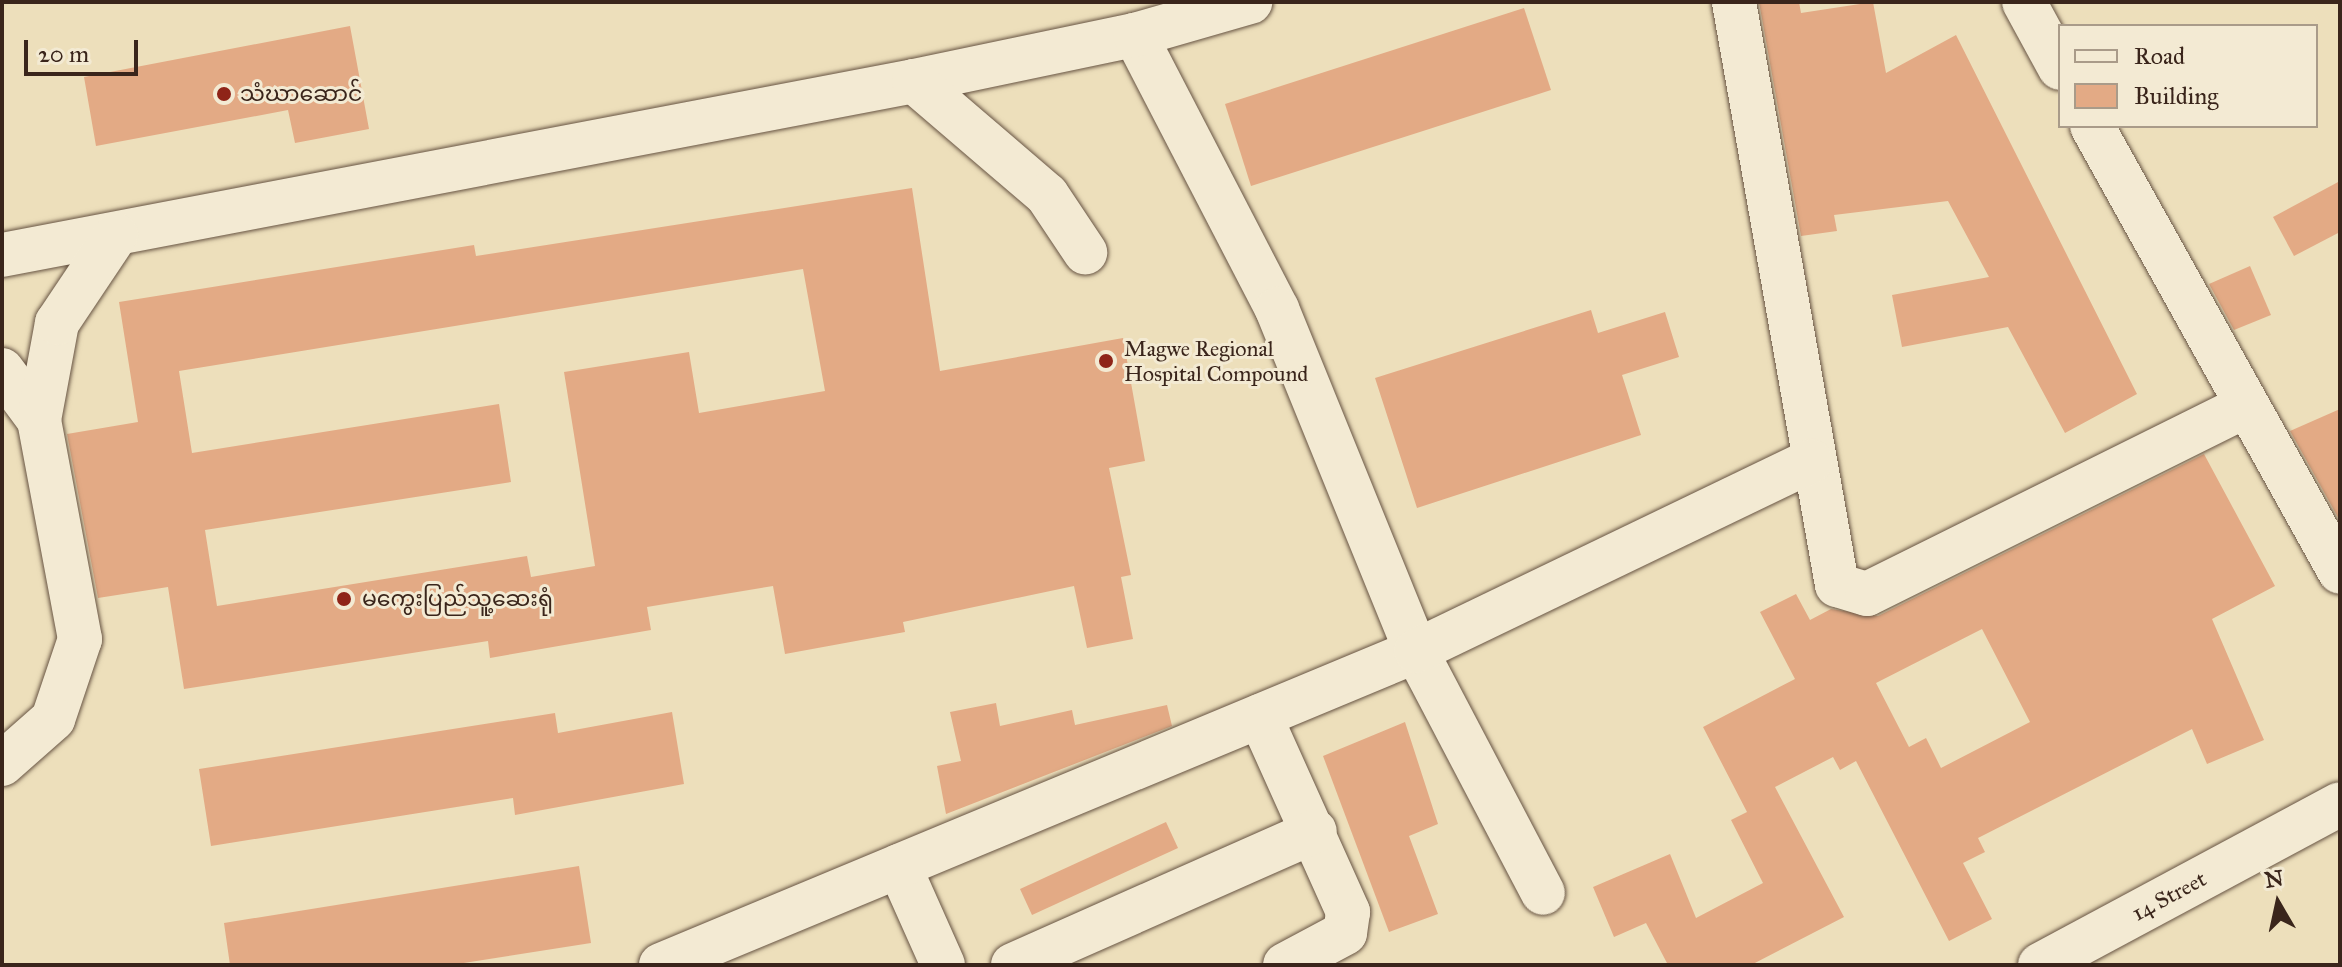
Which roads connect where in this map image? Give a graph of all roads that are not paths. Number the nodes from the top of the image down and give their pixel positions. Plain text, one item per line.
1 (1250, 2) edge
2 (1734, 2) edge
3 (2024, 2) edge
4 (1135, 35) junction
5 (2058, 64) edge
6 (914, 81) junction
7 (2093, 128) edge
8 (116, 235) junction
9 (1085, 252) dead end
10 (2, 255) edge
11 (2, 370) edge
12 (2245, 406) junction
13 (39, 420) junction
14 (1811, 461) junction
15 (2340, 572) edge
16 (1416, 651) junction
17 (1260, 716) junction
18 (2, 764) edge
19 (2340, 804) edge
20 (1315, 831) junction
21 (899, 866) junction
22 (1543, 893) dead end
23 (2043, 964) edge
24 (661, 965) edge
25 (943, 965) edge
26 (1013, 965) edge
27 (1285, 965) edge

1 - 4 street
2 - 14 street
3 - 5 street
4 - 6 street
4 - 16 street
6 - 8 street
6 - 9 street
7 - 12 street
8 - 10 street
8 - 13 street
11 - 13 street
12 - 14 street
12 - 15 street
13 - 18 street
14 - 16 street
16 - 17 street
16 - 22 street
17 - 20 street
17 - 21 street
19 - 23 street, 14 Street
20 - 26 street
20 - 27 street
21 - 24 street
21 - 25 street

